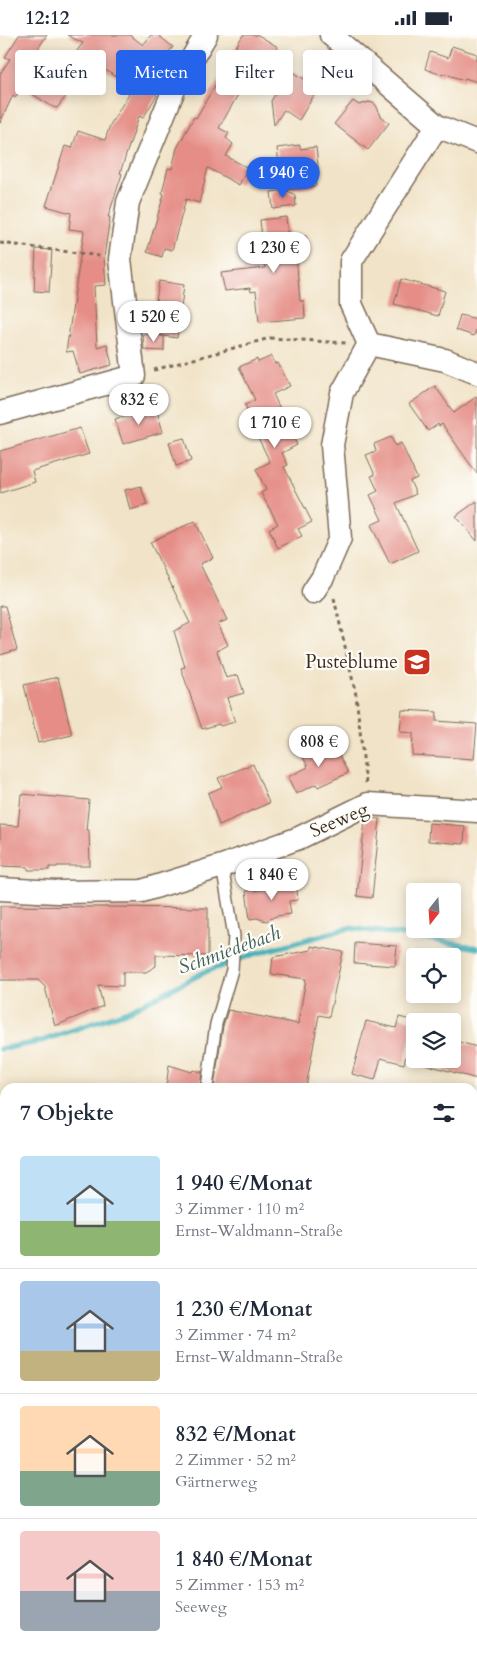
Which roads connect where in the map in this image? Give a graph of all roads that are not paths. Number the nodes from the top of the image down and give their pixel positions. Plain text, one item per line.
1 (206, 35) edge
2 (332, 35) edge
3 (437, 126) junction
4 (477, 142) edge
5 (369, 344) junction
6 (477, 373) edge
7 (0, 413) edge
8 (318, 585) road end
9 (477, 811) edge
10 (222, 866) junction
11 (0, 889) edge
12 (208, 1083) edge

1 - 7 street
2 - 3 street
3 - 4 street
3 - 5 street
5 - 6 street
5 - 8 street
9 - 10 street, Seeweg
10 - 11 street, Seeweg
10 - 12 lane

